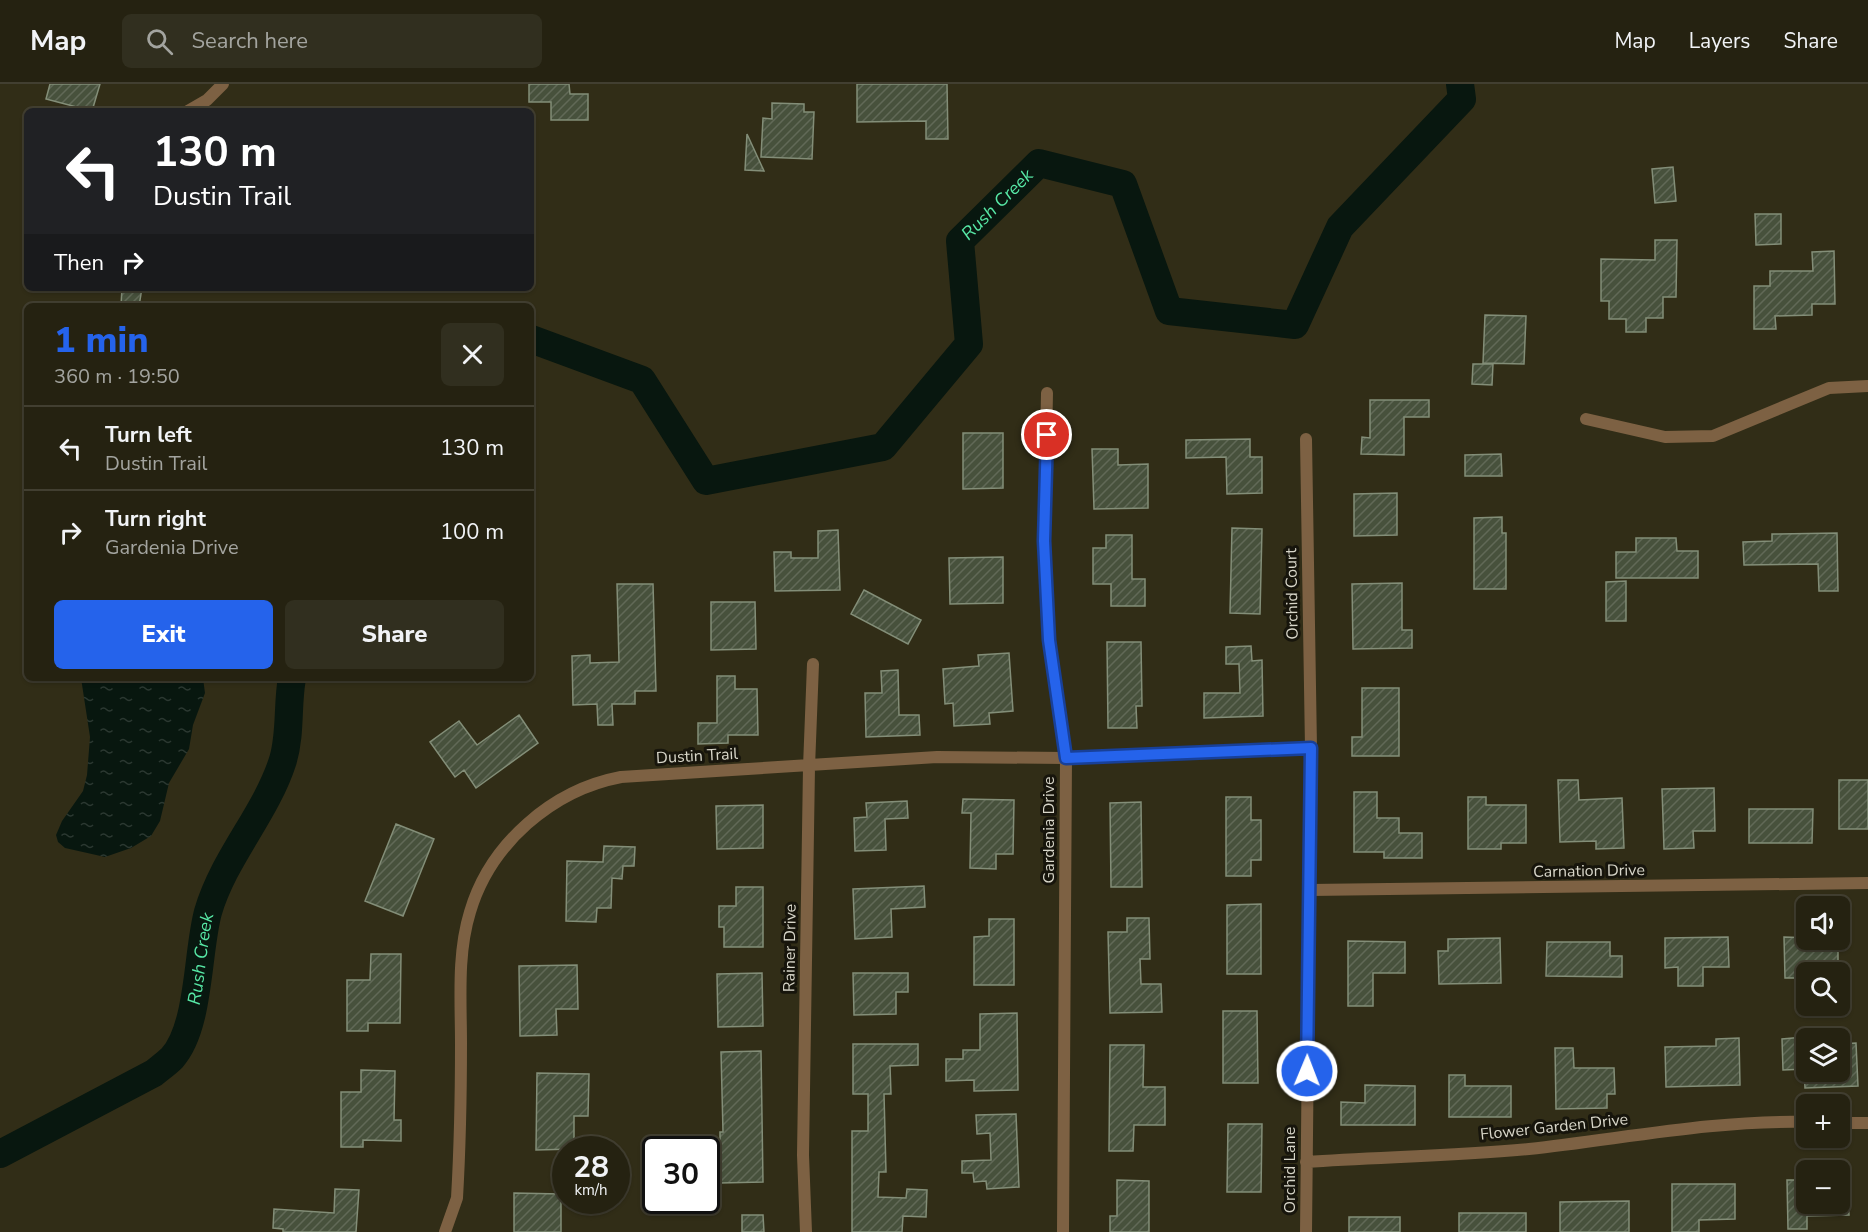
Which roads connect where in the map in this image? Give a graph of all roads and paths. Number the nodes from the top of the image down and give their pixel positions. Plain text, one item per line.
1 (223, 84) edge
2 (193, 108) edge
3 (1868, 386) edge
4 (1047, 393) dead end
5 (1586, 419) dead end
6 (1306, 439) dead end
7 (813, 664) dead end
8 (1311, 748) junction
9 (1066, 758) junction
10 (808, 767) junction
11 (1868, 883) edge
12 (1310, 890) junction
13 (1796, 1122) edge
14 (1850, 1123) edge
15 (1868, 1123) edge
16 (1306, 1162) junction
17 (445, 1232) edge
18 (806, 1232) edge
19 (1063, 1232) edge
20 (1306, 1232) edge

1 - 2 street
3 - 5 street
4 - 9 street, Gardenia Drive
6 - 8 street, Orchid Court
7 - 10 street, Rainer Drive
8 - 9 street, Dustin Trail
8 - 12 street, Orchid Lane
9 - 10 street, Dustin Trail
9 - 19 street, Gardenia Drive
10 - 17 street, Dustin Trail
10 - 18 street, Rainer Drive
11 - 12 street, Carnation Drive
12 - 16 street, Orchid Lane
13 - 16 street, Flower Garden Drive
14 - 15 street
16 - 20 street, Orchid Lane

